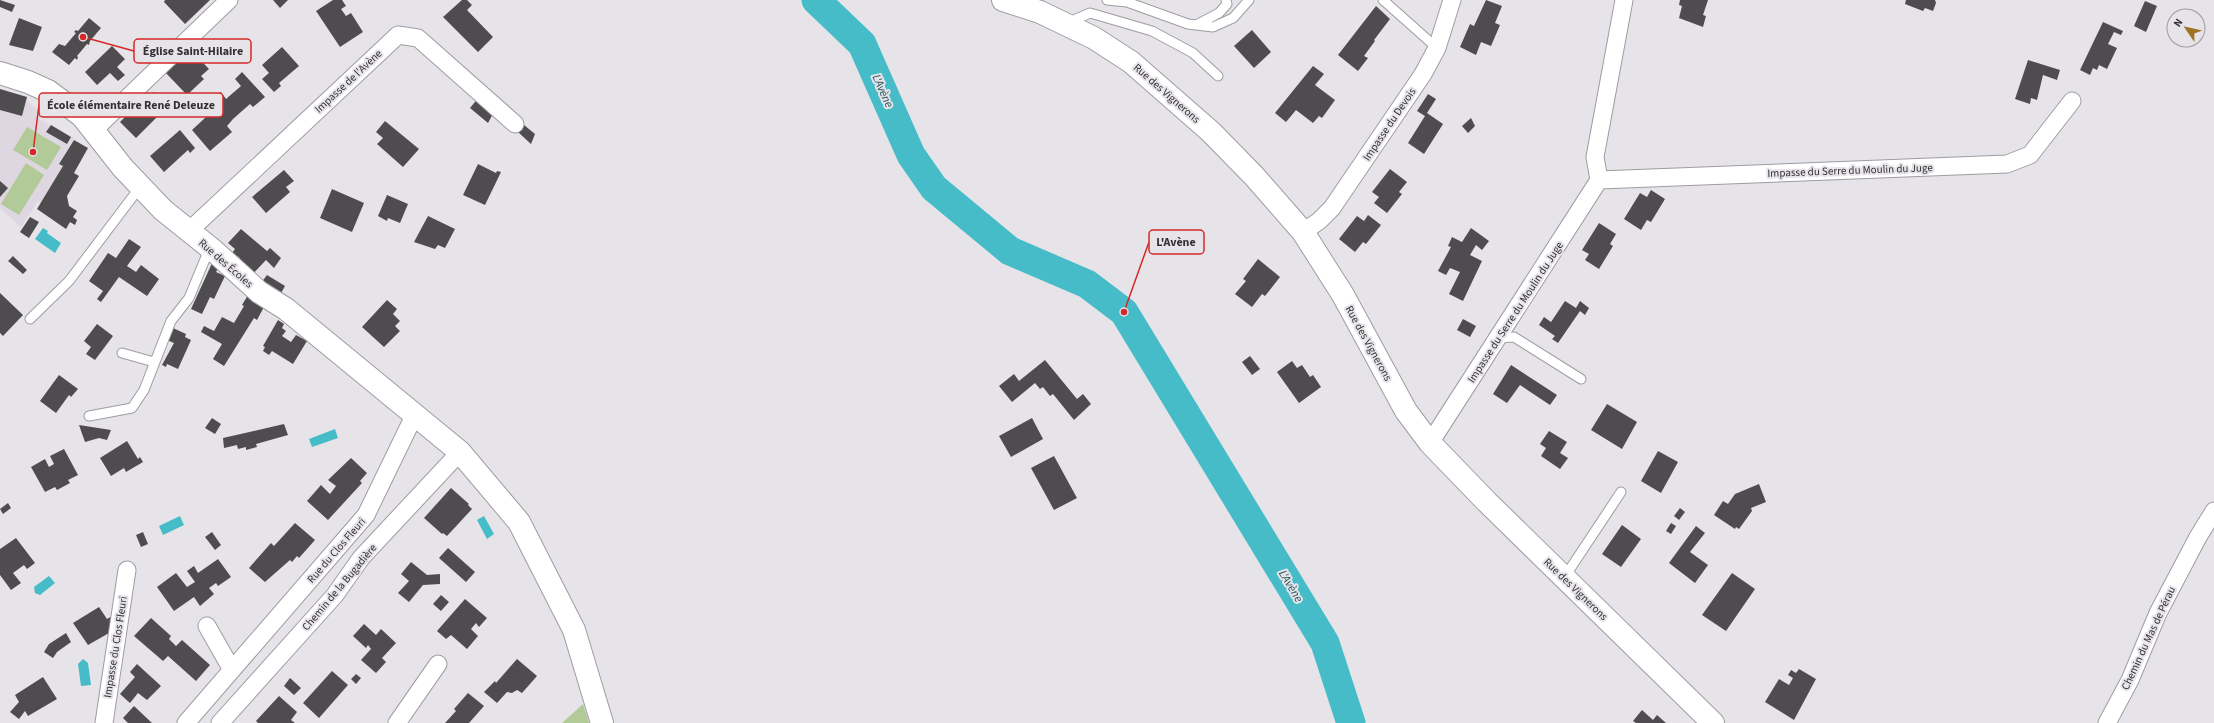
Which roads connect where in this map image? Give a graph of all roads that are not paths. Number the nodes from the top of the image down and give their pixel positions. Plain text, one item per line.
1 (229, 0) edge
2 (1107, 0) edge
3 (1226, 0) edge
4 (1249, 0) edge
5 (1382, 0) edge
6 (1452, 0) edge
7 (1624, 0) edge
8 (1016, 2) edge
9 (1066, 23) junction
10 (1198, 24) junction
11 (1436, 48) junction
12 (0, 73) edge
13 (1218, 76) dead end
14 (2072, 101) dead end
15 (515, 124) dead end
16 (94, 130) junction
17 (1599, 180) junction
18 (140, 187) junction
19 (189, 231) junction
20 (1303, 232) junction
21 (210, 247) junction
22 (30, 319) dead end
23 (1498, 338) junction
24 (122, 353) dead end
25 (154, 362) junction
26 (1581, 379) dead end
27 (415, 414) junction
28 (89, 416) dead end
29 (1430, 443) junction
30 (460, 452) junction
31 (1621, 492) dead end
32 (2214, 511) edge
33 (127, 570) dead end
34 (1564, 578) junction
35 (207, 626) dead end
36 (438, 664) dead end
37 (232, 670) junction
38 (104, 723) edge
39 (186, 723) edge
40 (222, 723) edge
41 (397, 723) edge
42 (602, 723) edge
43 (1713, 723) edge
44 (2107, 723) edge

1 - 16 street
2 - 10 lane
3 - 10 lane
4 - 10 lane
5 - 11 lane
6 - 11 street, Impasse du Devois
7 - 17 street
8 - 9 street, Rue des Vignerons
9 - 13 lane
9 - 20 street, Rue des Vignerons
11 - 20 street, Impasse du Devois
12 - 16 street, Rue des Écoles
14 - 17 street, Impasse du Serre du Moulin du Juge
15 - 19 street, Impasse de l'Avène
16 - 18 street, Rue des Écoles
17 - 23 street, Impasse du Serre du Moulin du Juge
18 - 19 street, Rue des Écoles
18 - 22 lane
19 - 21 street, Rue des Écoles
20 - 29 street, Rue des Vignerons
21 - 25 lane
21 - 27 street, Rue des Écoles
23 - 26 lane
23 - 29 street, Impasse du Serre du Moulin du Juge
24 - 25 lane
25 - 28 lane
27 - 30 street, Rue des Écoles
27 - 37 street, Rue du Clos Fleuri
29 - 34 street, Rue des Vignerons
30 - 40 street, Chemin de la Bugadière
30 - 42 street, Rue des Écoles
31 - 34 lane
32 - 44 street, Chemin du Mas de Pérau
33 - 38 street, Impasse du Clos Fleuri
34 - 43 street, Rue des Vignerons
35 - 37 street
36 - 41 street
37 - 39 street, Rue du Clos Fleuri

